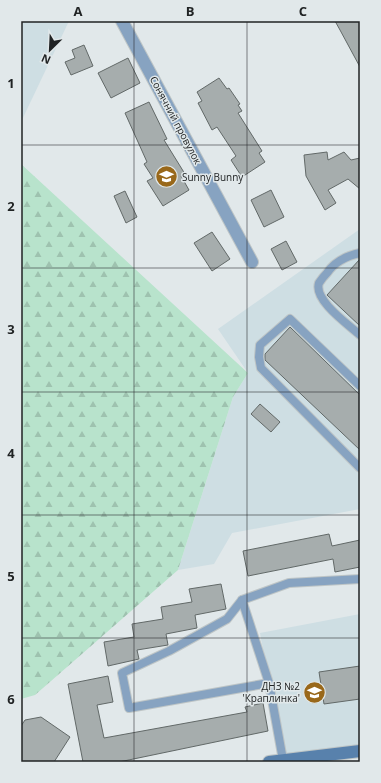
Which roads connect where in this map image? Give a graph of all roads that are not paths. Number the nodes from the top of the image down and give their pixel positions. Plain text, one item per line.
1 (122, 21) edge
2 (360, 253) edge
3 (252, 262) dead end
4 (360, 335) edge
5 (360, 386) edge
6 (360, 468) edge
7 (360, 579) edge
8 (242, 600) junction
9 (269, 683) junction
10 (360, 751) edge
11 (283, 760) junction
12 (269, 762) edge

1 - 3 street, Сонячний провулок
2 - 4 lane
5 - 6 lane
7 - 8 lane
8 - 9 lane
8 - 9 lane
9 - 11 lane
10 - 11 street
11 - 12 street

